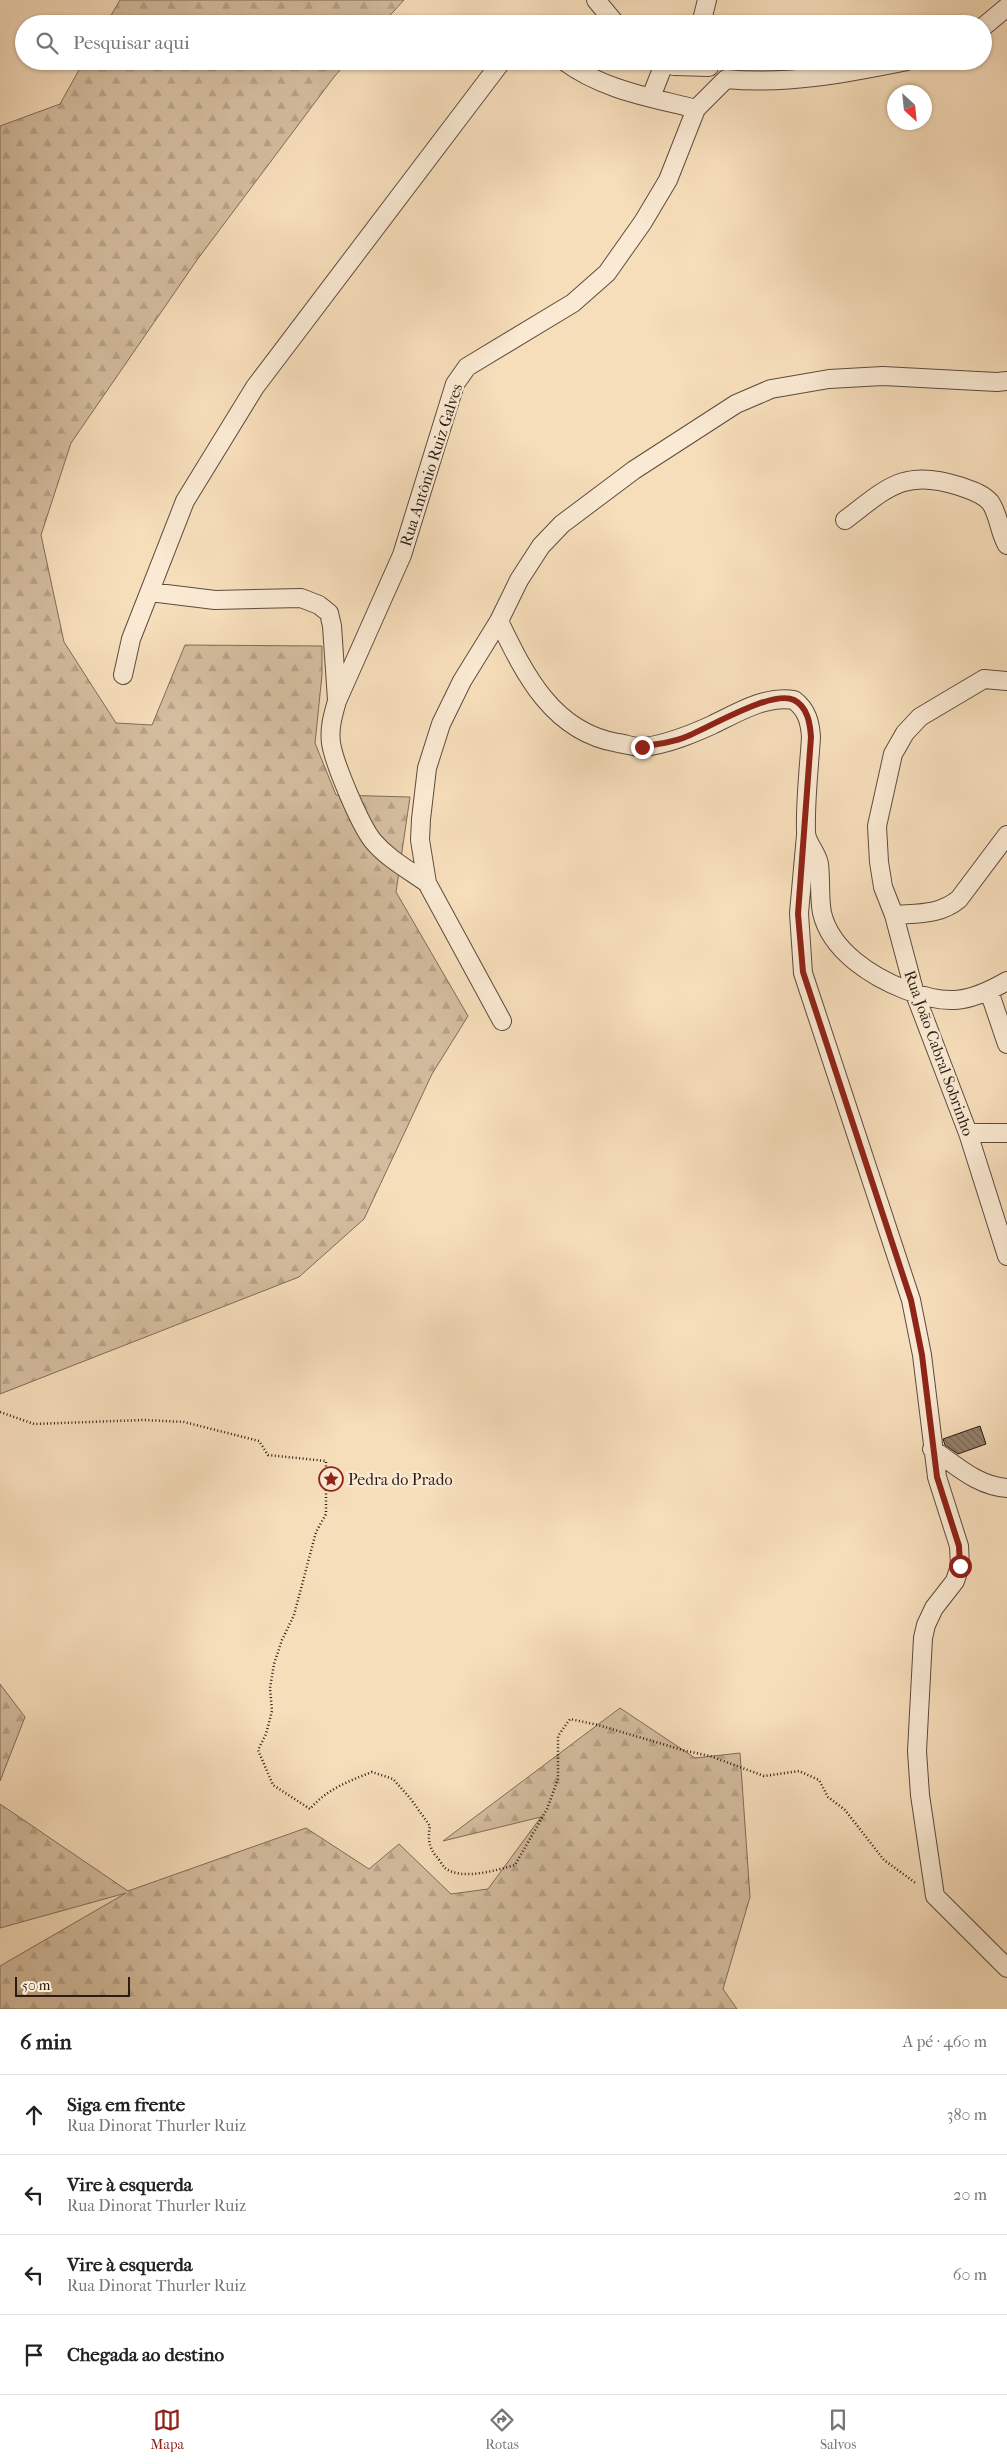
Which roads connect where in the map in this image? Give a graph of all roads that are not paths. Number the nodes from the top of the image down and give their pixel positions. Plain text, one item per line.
1 (596, 0) edge
2 (707, 0) edge
3 (1007, 7) edge
4 (608, 15) edge
5 (703, 15) edge
6 (992, 20) edge
7 (495, 70) edge
8 (576, 70) edge
9 (659, 70) edge
10 (715, 70) edge
11 (856, 70) edge
12 (726, 79) junction
13 (651, 97) junction
14 (696, 109) junction
15 (1007, 380) edge
16 (845, 520) dead end
17 (1007, 545) edge
18 (150, 592) junction
19 (499, 621) junction
20 (123, 675) dead end
21 (1007, 681) edge
22 (337, 702) junction
23 (806, 835) junction
24 (1007, 835) edge
25 (427, 883) junction
26 (894, 915) junction
27 (1007, 981) edge
28 (990, 992) junction
29 (915, 994) junction
30 (502, 1021) dead end
31 (1007, 1044) edge
32 (968, 1133) junction
33 (1007, 1133) edge
34 (1006, 1248) edge
35 (932, 1449) junction
36 (1007, 1488) edge
37 (1007, 1968) edge

1 - 4 street
2 - 5 street
3 - 6 street
7 - 18 street
8 - 13 street
9 - 13 street
10 - 12 street
11 - 12 street
12 - 14 street, Rua Antônio Ruiz Galves
13 - 14 street
14 - 22 street, Rua Antônio Ruiz Galves
15 - 19 street
16 - 17 street
18 - 20 street
18 - 22 street
19 - 23 street
19 - 25 street
21 - 26 street, Rua João Cabral Sobrinho
22 - 25 street, Rua Antônio Ruiz Galves
23 - 29 street
23 - 35 street
24 - 26 street
25 - 30 street
26 - 29 street, Rua João Cabral Sobrinho
27 - 28 street
28 - 29 street
28 - 31 street
29 - 32 street, Rua João Cabral Sobrinho
32 - 33 street
32 - 34 street, Rua João Cabral Sobrinho
35 - 36 street
35 - 37 street

